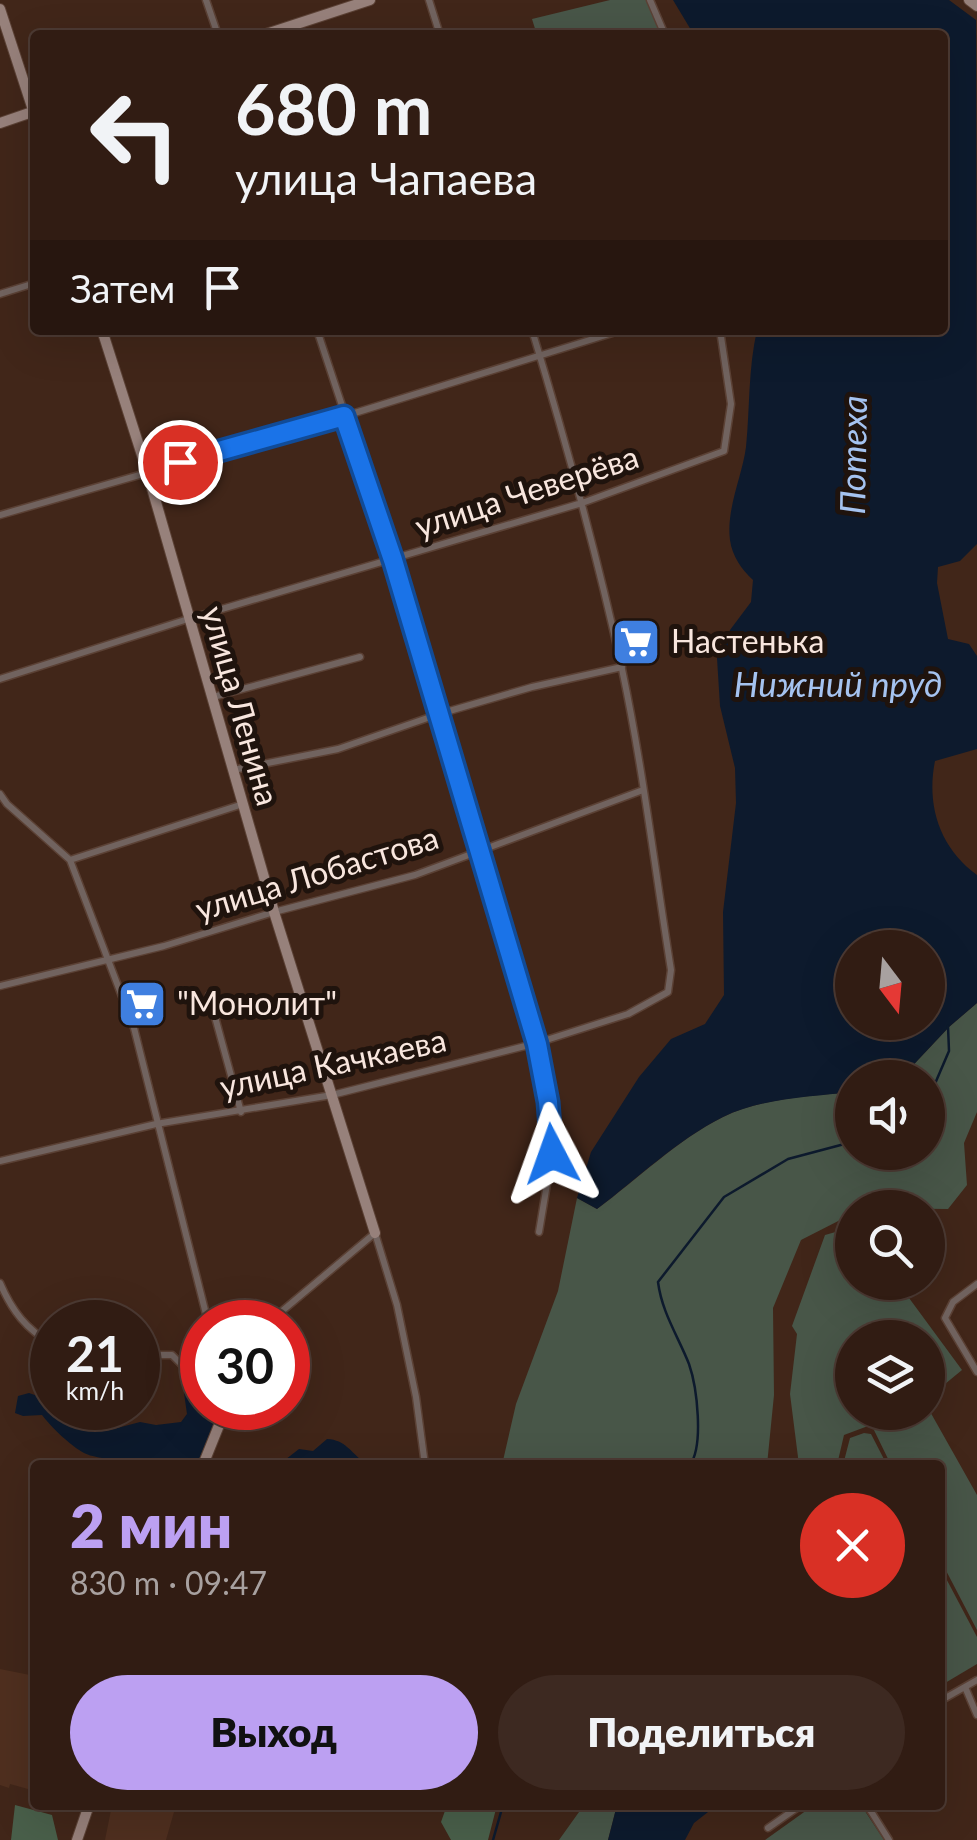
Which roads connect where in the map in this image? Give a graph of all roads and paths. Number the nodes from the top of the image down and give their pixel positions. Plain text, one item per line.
1 (206, 0) edge
2 (370, 0) edge
3 (429, 0) edge
4 (650, 0) edge
5 (969, 0) edge
6 (977, 6) edge
7 (0, 9) edge
8 (216, 30) edge
9 (277, 30) edge
10 (438, 30) edge
11 (663, 30) edge
12 (30, 98) edge
13 (30, 114) edge
14 (0, 123) edge
15 (30, 285) edge
16 (0, 294) edge
17 (104, 335) edge
18 (319, 335) edge
19 (533, 335) edge
20 (605, 335) edge
21 (721, 335) edge
22 (539, 354) junction
23 (344, 416) junction
24 (147, 471) junction
25 (582, 502) junction
26 (0, 515) edge
27 (393, 560) junction
28 (188, 619) junction
29 (360, 657) dead end
30 (622, 668) junction
31 (0, 679) edge
32 (212, 698) junction
33 (439, 714) junction
34 (233, 770) junction
35 (643, 790) junction
36 (0, 794) edge
37 (243, 804) junction
38 (478, 850) junction
39 (70, 860) junction
40 (274, 912) junction
41 (108, 959) junction
42 (0, 986) edge
43 (209, 995) dead end
44 (537, 1044) junction
45 (332, 1095) junction
46 (240, 1112) junction
47 (156, 1124) junction
48 (0, 1161) edge
49 (539, 1232) dead end
50 (374, 1233) junction
51 (0, 1283) edge
52 (977, 1284) edge
53 (202, 1300) edge
54 (295, 1300) edge
55 (30, 1328) edge
56 (977, 1372) edge
57 (217, 1430) edge
58 (205, 1460) edge
59 (424, 1460) edge
60 (977, 1680) edge
61 (965, 1687) junction
62 (945, 1698) edge
63 (977, 1715) edge
64 (87, 1810) edge
65 (794, 1810) edge
66 (870, 1810) edge
67 (768, 1828) dead end
68 (77, 1840) edge
69 (889, 1840) edge

1 - 8 street
2 - 9 street
3 - 10 street
4 - 11 street
5 - 6 street
7 - 12 street
13 - 14 street
15 - 16 street
17 - 24 street, улица Ленина
18 - 23 street
19 - 22 street
20 - 22 street
21 - 25 street, улица Чеверёва
22 - 23 street
22 - 25 street
23 - 24 street
23 - 27 street
24 - 26 street
24 - 28 street, улица Ленина
25 - 27 street, улица Чеверёва
25 - 30 street
27 - 28 street, улица Чеверёва
27 - 33 street
28 - 31 street, улица Чеверёва
28 - 32 street, улица Ленина
29 - 32 street
30 - 33 street
30 - 35 street
32 - 34 street, улица Ленина
33 - 34 street
33 - 38 street
34 - 37 street, улица Ленина
35 - 38 street, улица Лобастова
35 - 44 street, улица Качкаева
36 - 39 street
37 - 39 street
37 - 40 street, улица Ленина
38 - 40 street, улица Лобастова
38 - 44 street
39 - 41 street
40 - 41 street, улица Лобастова
40 - 45 street, улица Ленина
41 - 42 street, улица Лобастова
41 - 47 street
43 - 46 street
44 - 45 street, улица Качкаева
44 - 49 street
45 - 46 street, улица Качкаева
45 - 50 street, улица Ленина
46 - 47 street, улица Качкаева
47 - 48 street, улица Качкаева
47 - 53 street
50 - 54 street
50 - 59 street
51 - 55 street
52 - 56 street
57 - 58 street
60 - 61 street
61 - 62 street
61 - 63 street
64 - 68 street
65 - 67 street
66 - 69 street

